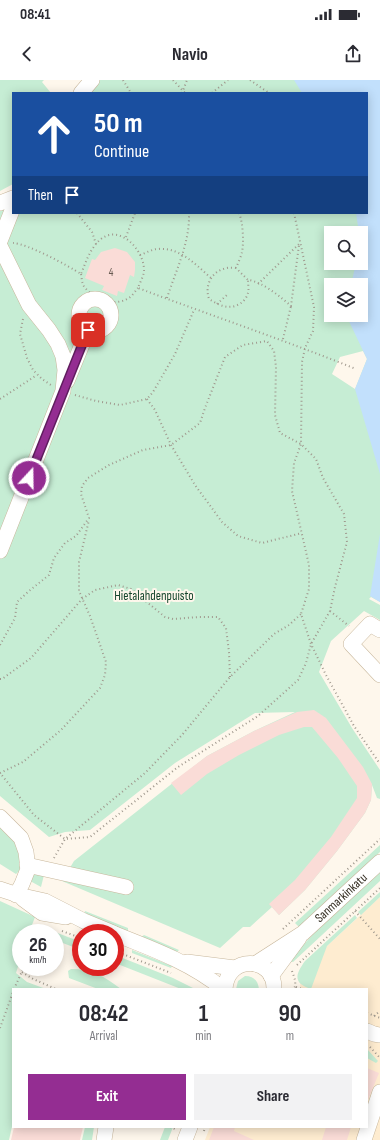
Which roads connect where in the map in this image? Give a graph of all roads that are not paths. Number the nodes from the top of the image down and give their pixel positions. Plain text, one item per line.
1 (92, 80) edge
2 (82, 92) edge
3 (12, 198) edge
4 (0, 203) edge
5 (12, 211) edge
6 (2, 243) edge
7 (88, 330) junction
8 (63, 391) junction
9 (0, 551) edge
10 (380, 630) edge
11 (380, 675) edge
12 (0, 817) edge
13 (380, 862) edge
14 (27, 865) junction
15 (126, 887) dead end
16 (0, 888) edge
17 (17, 895) junction
18 (84, 921) junction
19 (91, 924) edge
20 (303, 933) junction
21 (124, 938) edge
22 (180, 961) junction
23 (255, 964) junction
24 (235, 968) junction
25 (274, 985) edge
26 (223, 988) edge
27 (224, 988) edge
28 (380, 1092) edge
29 (106, 1128) edge
30 (104, 1140) edge
31 (364, 1140) edge

1 - 2 street
3 - 4 street
5 - 6 street
6 - 8 street
7 - 7 street
7 - 8 street
8 - 9 street
10 - 11 street
12 - 14 street
13 - 20 street, Sanmarkinkatu
14 - 15 street
14 - 17 street
16 - 17 street
17 - 18 street
17 - 18 street
18 - 19 street
20 - 23 street, Sanmarkinkatu
20 - 25 street, Sanmarkinkatu
21 - 22 street
22 - 24 street
22 - 26 street
23 - 24 street
23 - 25 street
24 - 27 street
28 - 31 street
29 - 30 street

